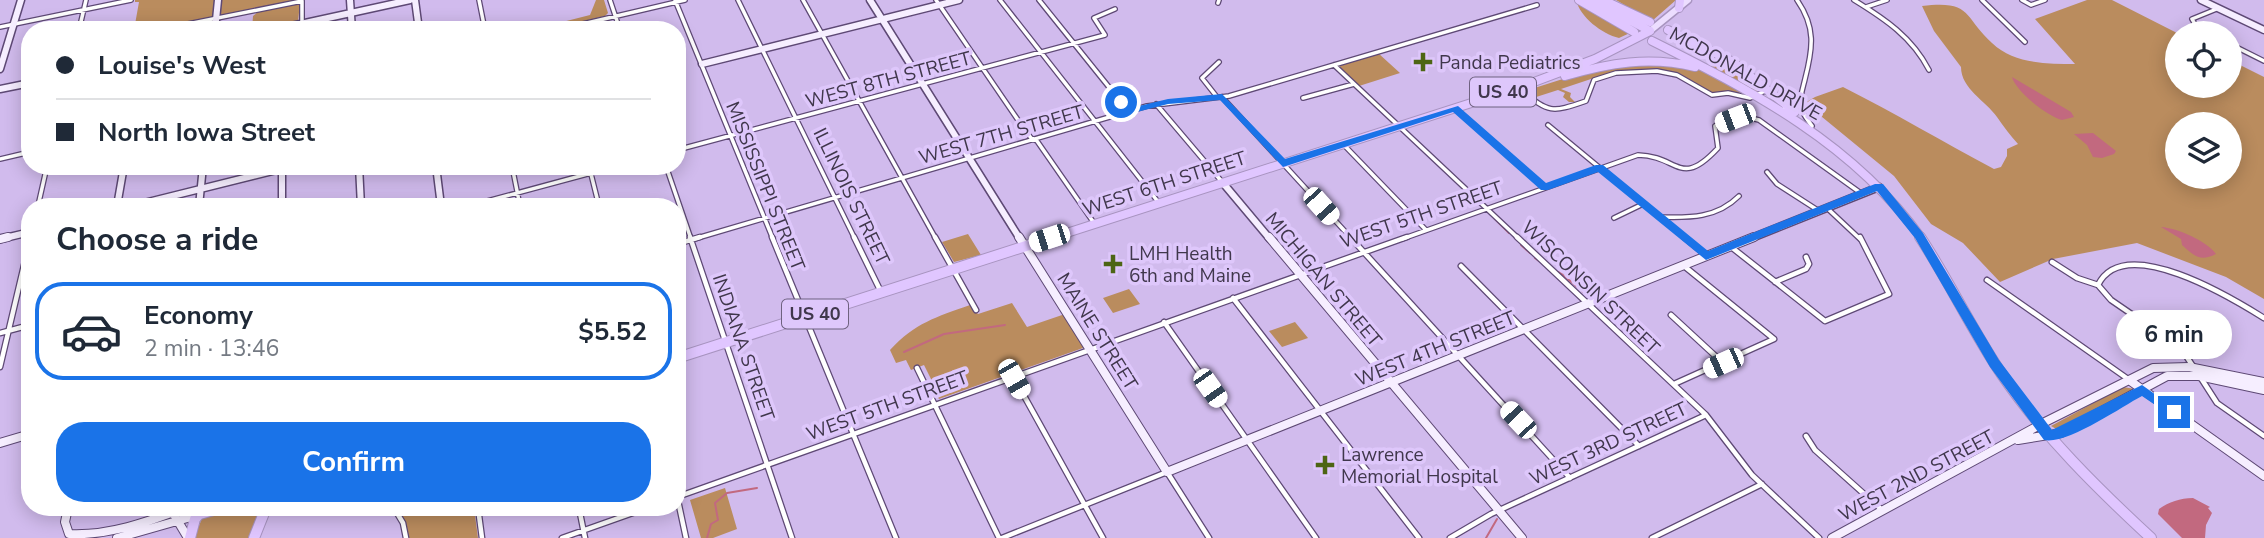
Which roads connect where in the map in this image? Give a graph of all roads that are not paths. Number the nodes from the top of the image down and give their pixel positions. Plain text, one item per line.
1 (21, 0) edge
2 (86, 0) edge
3 (131, 0) edge
4 (218, 0) edge
5 (302, 0) edge
6 (350, 0) edge
7 (413, 0) edge
8 (479, 0) edge
9 (610, 0) edge
10 (685, 0) edge
11 (738, 0) edge
12 (803, 0) edge
13 (870, 0) edge
14 (959, 0) edge
15 (1000, 0) edge
16 (1039, 0) edge
17 (1579, 0) edge
18 (1591, 0) edge
19 (1603, 0) edge
20 (1612, 0) edge
21 (1688, 0) edge
22 (1797, 0) edge
23 (1854, 0) edge
24 (1887, 0) edge
25 (1982, 0) edge
26 (2022, 0) edge
27 (2045, 0) edge
28 (2201, 0) edge
29 (2209, 0) edge
30 (676, 1) edge
31 (937, 3) edge
32 (1679, 4) edge
33 (1537, 5) dead end
34 (1866, 7) junction
35 (2220, 8) junction
36 (1115, 9) dead end
37 (84, 10) junction
38 (351, 13) junction
39 (1631, 13) junction
40 (615, 16) junction
41 (216, 19) junction
42 (882, 19) junction
43 (29, 21) edge
44 (81, 21) edge
45 (205, 21) edge
46 (302, 21) edge
47 (315, 21) edge
48 (351, 21) edge
49 (417, 21) edge
50 (483, 21) edge
51 (594, 21) edge
52 (617, 21) edge
53 (684, 21) edge
54 (2193, 21) edge
55 (21, 23) edge
56 (14, 24) junction
57 (686, 25) edge
58 (0, 27) edge
59 (1650, 27) junction
60 (2264, 28) edge
61 (1668, 30) dead end
62 (1634, 32) dead end
63 (823, 34) junction
64 (1651, 40) dead end
65 (2025, 42) dead end
66 (1074, 43) junction
67 (763, 49) junction
68 (2242, 50) edge
69 (1040, 52) junction
70 (1722, 56) junction
71 (2264, 61) edge
72 (1219, 62) dead end
73 (702, 64) junction
74 (1334, 65) junction
75 (1704, 66) junction
76 (982, 68) junction
77 (0, 69) edge
78 (1928, 70) dead end
79 (1546, 78) junction
80 (1732, 81) junction
81 (922, 84) junction
82 (1354, 84) junction
83 (21, 85) edge
84 (1518, 88) junction
85 (0, 89) edge
86 (1767, 90) junction
87 (1757, 95) junction
88 (1220, 97) junction
89 (1303, 98) dead end
90 (1801, 98) junction
91 (860, 101) junction
92 (1156, 104) junction
93 (1454, 108) junction
94 (1785, 108) junction
95 (1129, 111) junction
96 (797, 118) junction
97 (1095, 122) junction
98 (1548, 125) dead end
99 (1399, 126) junction
100 (1812, 126) junction
101 (730, 136) junction
102 (1822, 136) junction
103 (1034, 139) junction
104 (1343, 144) junction
105 (686, 148) edge
106 (21, 154) edge
107 (970, 158) junction
108 (0, 159) edge
109 (1283, 163) junction
110 (1600, 168) junction
111 (1767, 172) dead end
112 (45, 175) edge
113 (122, 175) edge
114 (202, 175) edge
115 (255, 175) edge
116 (282, 175) edge
117 (359, 175) edge
118 (437, 175) edge
119 (514, 175) edge
120 (584, 175) edge
121 (591, 175) edge
122 (669, 175) edge
123 (903, 178) junction
124 (1223, 183) junction
125 (1544, 187) junction
126 (1879, 187) junction
127 (201, 189) junction
128 (518, 193) junction
129 (1862, 194) junction
130 (1739, 196) dead end
131 (40, 198) edge
132 (118, 198) edge
133 (164, 198) edge
134 (200, 198) edge
135 (282, 198) edge
136 (361, 198) edge
137 (441, 198) edge
138 (499, 198) edge
139 (519, 198) edge
140 (597, 198) edge
141 (676, 198) edge
142 (835, 198) junction
143 (1159, 204) junction
144 (1643, 204) junction
145 (1485, 207) junction
146 (1823, 209) junction
147 (1659, 217) junction
148 (764, 218) junction
149 (1614, 218) dead end
150 (1095, 223) junction
151 (686, 228) edge
152 (1425, 229) junction
153 (21, 234) edge
154 (0, 239) edge
155 (690, 240) junction
156 (686, 241) edge
157 (1025, 245) junction
158 (1730, 246) junction
159 (1363, 251) junction
160 (1706, 256) junction
161 (1806, 257) dead end
162 (2052, 261) dead end
163 (1683, 265) junction
164 (1461, 266) dead end
165 (953, 270) junction
166 (1299, 274) junction
167 (21, 277) edge
168 (1987, 280) dead end
169 (1775, 282) junction
170 (2098, 285) junction
171 (881, 293) junction
172 (1233, 297) junction
173 (1588, 303) junction
174 (976, 310) dead end
175 (1671, 315) dead end
176 (805, 317) junction
177 (2264, 318) edge
178 (1164, 322) junction
179 (2189, 323) dead end
180 (21, 327) edge
181 (1523, 329) junction
182 (8, 331) junction
183 (0, 333) edge
184 (2165, 336) junction
185 (726, 343) junction
186 (1090, 349) junction
187 (686, 355) edge
188 (1458, 355) junction
189 (1723, 363) junction
190 (0, 367) edge
191 (917, 368) dead end
192 (2196, 372) junction
193 (1013, 376) junction
194 (2129, 380) junction
195 (1391, 382) junction
196 (2264, 382) edge
197 (1673, 385) junction
198 (2142, 390) junction
199 (2264, 390) edge
200 (934, 404) junction
201 (1320, 410) junction
202 (1706, 415) junction
203 (2039, 425) junction
204 (853, 433) junction
205 (1805, 436) dead end
206 (2049, 436) junction
207 (2264, 436) edge
208 (21, 437) edge
209 (1247, 440) junction
210 (2014, 441) junction
211 (0, 443) edge
212 (1639, 446) junction
213 (767, 464) junction
214 (1167, 472) junction
215 (2264, 475) edge
216 (1570, 478) junction
217 (1762, 484) junction
218 (686, 494) edge
219 (1084, 505) junction
220 (1499, 511) junction
221 (1883, 511) junction
222 (66, 516) edge
223 (164, 516) edge
224 (166, 516) edge
225 (175, 516) edge
226 (199, 516) edge
227 (267, 516) edge
228 (399, 516) edge
229 (479, 516) edge
230 (581, 516) edge
231 (624, 516) edge
232 (681, 516) edge
233 (584, 530) junction
234 (256, 532) edge
235 (74, 537) edge
236 (117, 538) edge
237 (189, 538) edge
238 (406, 538) edge
239 (482, 538) edge
240 (562, 538) edge
241 (585, 538) edge
242 (686, 538) edge
243 (792, 538) edge
244 (896, 538) edge
245 (1000, 538) edge
246 (1102, 538) edge
247 (1209, 538) edge
248 (1316, 538) edge
249 (1419, 538) edge
250 (1450, 538) edge
251 (1522, 538) edge
252 (1652, 538) edge
253 (1819, 538) edge
254 (1832, 538) edge
255 (2151, 538) edge

1 - 56 street
2 - 37 street
3 - 37 street
4 - 41 street
5 - 41 street
5 - 46 street
6 - 38 street
7 - 38 street
7 - 49 street
8 - 50 street
9 - 40 street
10 - 30 street
11 - 67 street, ILLINOIS STREET
12 - 63 street
13 - 42 street, MAINE STREET
14 - 31 street
15 - 69 street
16 - 66 street
17 - 62 highway
18 - 59 highway
19 - 39 highway, MCDONALD DRIVE
20 - 39 highway
21 - 32 main road, WEST 6TH STREET
22 - 90 street
23 - 34 street
24 - 34 street
25 - 65 street
26 - 27 street
28 - 35 street
29 - 35 street
30 - 40 street
30 - 53 street, MISSISSIPPI STREET
31 - 42 street
31 - 76 street
32 - 59 main road, WEST 6TH STREET
33 - 74 street, WEST 7TH STREET
34 - 78 street
35 - 54 street
35 - 60 street
36 - 66 street, WEST 8TH STREET
37 - 43 street
37 - 44 street
38 - 47 street
38 - 48 street
39 - 59 highway, MCDONALD DRIVE
40 - 51 street
40 - 52 street
41 - 45 street
42 - 63 street
42 - 81 street, MAINE STREET
55 - 56 street
56 - 58 street
56 - 77 street
57 - 73 street, MISSISSIPPI STREET
59 - 79 highway, WEST 6TH STREET / US 40
61 - 70 highway, MCDONALD DRIVE
63 - 67 street
63 - 91 street
64 - 75 highway, MCDONALD DRIVE
66 - 69 street, WEST 8TH STREET
66 - 95 street
67 - 73 street
67 - 96 street, ILLINOIS STREET
68 - 71 street
69 - 76 street, WEST 8TH STREET
69 - 97 street
70 - 75 highway
70 - 86 highway, MCDONALD DRIVE
72 - 88 street
73 - 101 street, MISSISSIPPI STREET
74 - 82 street, WISCONSIN STREET
74 - 88 street, WEST 7TH STREET
75 - 80 highway, MCDONALD DRIVE
76 - 81 street, WEST 8TH STREET
76 - 103 street
79 - 80 highway
79 - 84 highway, WEST 6TH STREET / US 40
80 - 87 highway, MCDONALD DRIVE
81 - 91 street, WEST 8TH STREET
81 - 107 street, MAINE STREET
82 - 89 street
82 - 99 street, WISCONSIN STREET
83 - 85 street
84 - 87 street
84 - 93 highway, WEST 6TH STREET / US 40
86 - 87 street
86 - 94 highway, MCDONALD DRIVE
87 - 94 highway, MCDONALD DRIVE
88 - 92 street, WEST 7TH STREET
88 - 109 street
90 - 94 street
90 - 100 street
91 - 96 street, WEST 8TH STREET
91 - 123 street
92 - 95 street, WEST 7TH STREET
92 - 124 street, MICHIGAN STREET
93 - 99 highway, WEST 6TH STREET / US 40
93 - 125 street
94 - 100 highway, MCDONALD DRIVE
94 - 102 highway, MCDONALD DRIVE
95 - 97 street, WEST 7TH STREET
96 - 101 street, WEST 8TH STREET
96 - 142 street, ILLINOIS STREET
97 - 103 street, WEST 7TH STREET
97 - 143 street
98 - 110 street
99 - 104 highway, WEST 6TH STREET / US 40
99 - 145 street, WISCONSIN STREET
100 - 102 highway, MCDONALD DRIVE
101 - 105 street, WEST 8TH STREET
101 - 148 street, MISSISSIPPI STREET
102 - 126 highway, MCDONALD DRIVE
103 - 107 street, WEST 7TH STREET
103 - 150 street
104 - 109 highway, WEST 6TH STREET / US 40
104 - 152 street
106 - 108 street
107 - 123 street, WEST 7TH STREET
107 - 157 street, MAINE STREET
109 - 124 highway, WEST 6TH STREET / US 40
109 - 159 street
110 - 125 street, WEST 5TH STREET
110 - 129 street, WEST 5TH STREET
110 - 144 street
111 - 146 street
112 - 131 street
113 - 132 street
114 - 127 street
115 - 127 street
116 - 135 street
117 - 136 street
118 - 137 street
119 - 128 street
120 - 128 street
121 - 140 street
122 - 141 street, INDIANA STREET
123 - 142 street, WEST 7TH STREET
123 - 165 street
124 - 143 highway, WEST 6TH STREET / US 40
124 - 166 street, MICHIGAN STREET
125 - 145 street, WEST 5TH STREET
126 - 129 street, WEST 4TH STREET
126 - 203 highway, MCDONALD DRIVE
127 - 133 street
127 - 134 street
128 - 138 street
128 - 139 street
129 - 146 street, WEST 4TH STREET
130 - 147 street
142 - 148 street, WEST 7TH STREET
142 - 171 street, ILLINOIS STREET
143 - 150 highway, WEST 6TH STREET / US 40
144 - 147 street
144 - 149 street
145 - 152 street, WEST 5TH STREET
145 - 173 street, WISCONSIN STREET
146 - 158 street, WEST 4TH STREET
146 - 169 street
147 - 160 street
148 - 155 street, WEST 7TH STREET
148 - 176 street, MISSISSIPPI STREET
150 - 157 highway, WEST 6TH STREET / US 40
151 - 155 street, INDIANA STREET
152 - 159 street, WEST 5TH STREET
153 - 154 street
155 - 156 street, WEST 7TH STREET
155 - 185 street, INDIANA STREET
157 - 165 highway, WEST 6TH STREET / US 40
157 - 186 street, MAINE STREET
158 - 160 street, WEST 4TH STREET
158 - 169 street
159 - 166 street, WEST 5TH STREET
159 - 188 street
160 - 163 street, WEST 4TH STREET
161 - 169 street
162 - 170 street
163 - 173 street, WEST 4TH STREET
163 - 189 street, WEST 3RD STREET
164 - 181 street
165 - 171 highway, WEST 6TH STREET / US 40
165 - 174 street
166 - 172 street, WEST 5TH STREET
166 - 195 street, MICHIGAN STREET
167 - 182 street
168 - 194 street
170 - 177 street
170 - 184 street
171 - 176 highway, WEST 6TH STREET / US 40
172 - 178 street, WEST 5TH STREET
172 - 201 street
173 - 181 street, WEST 4TH STREET
173 - 197 street, WISCONSIN STREET
175 - 189 street
176 - 185 highway, WEST 6TH STREET / US 40
176 - 204 street, MISSISSIPPI STREET
178 - 186 street, WEST 5TH STREET
178 - 209 street
179 - 184 street
180 - 182 street
181 - 188 street, WEST 4TH STREET
181 - 212 street
182 - 183 street
182 - 190 street
184 - 192 street
185 - 187 highway, WEST 6TH STREET / US 40
185 - 213 street, INDIANA STREET
186 - 193 street, WEST 5TH STREET
186 - 214 street, MAINE STREET
188 - 195 street, WEST 4TH STREET
188 - 216 street
189 - 197 street, WEST 3RD STREET
191 - 200 street
192 - 194 street, WEST 2ND STREET
192 - 196 street
192 - 198 street, WEST 2ND STREET
192 - 199 street
192 - 207 street
193 - 200 street, WEST 5TH STREET
193 - 219 street
194 - 198 street
194 - 203 street, WEST 2ND STREET
195 - 201 street, WEST 4TH STREET
195 - 220 street, MICHIGAN STREET
197 - 202 street, WISCONSIN STREET
198 - 206 street, WEST 2ND STREET
198 - 215 street
200 - 204 street, WEST 5TH STREET
200 - 245 street
201 - 209 street, WEST 4TH STREET
201 - 249 street
202 - 212 street, WEST 3RD STREET
202 - 217 street, WISCONSIN STREET
203 - 206 highway, MCDONALD DRIVE
203 - 210 street, WEST 2ND STREET
204 - 213 street, WEST 5TH STREET
204 - 244 street, MISSISSIPPI STREET
205 - 221 street
206 - 210 street, WEST 2ND STREET
206 - 255 highway, MCDONALD DRIVE
208 - 211 street
209 - 214 street, WEST 4TH STREET
209 - 248 street
210 - 221 street, WEST 2ND STREET
212 - 216 street, WEST 3RD STREET
213 - 218 street, WEST 5TH STREET
213 - 243 street, INDIANA STREET
214 - 219 street, WEST 4TH STREET
214 - 247 street, MAINE STREET
216 - 220 street, WEST 3RD STREET
217 - 252 street
217 - 253 street, WISCONSIN STREET
219 - 245 street, WEST 4TH STREET
219 - 246 street
220 - 250 street, WEST 3RD STREET
220 - 251 street, MICHIGAN STREET
221 - 254 street, WEST 2ND STREET
222 - 235 street
223 - 235 street
224 - 236 street
225 - 237 street
226 - 237 highway
227 - 234 highway
228 - 238 street
229 - 239 street
230 - 233 street
231 - 233 street
232 - 242 street
233 - 240 street
233 - 241 street

